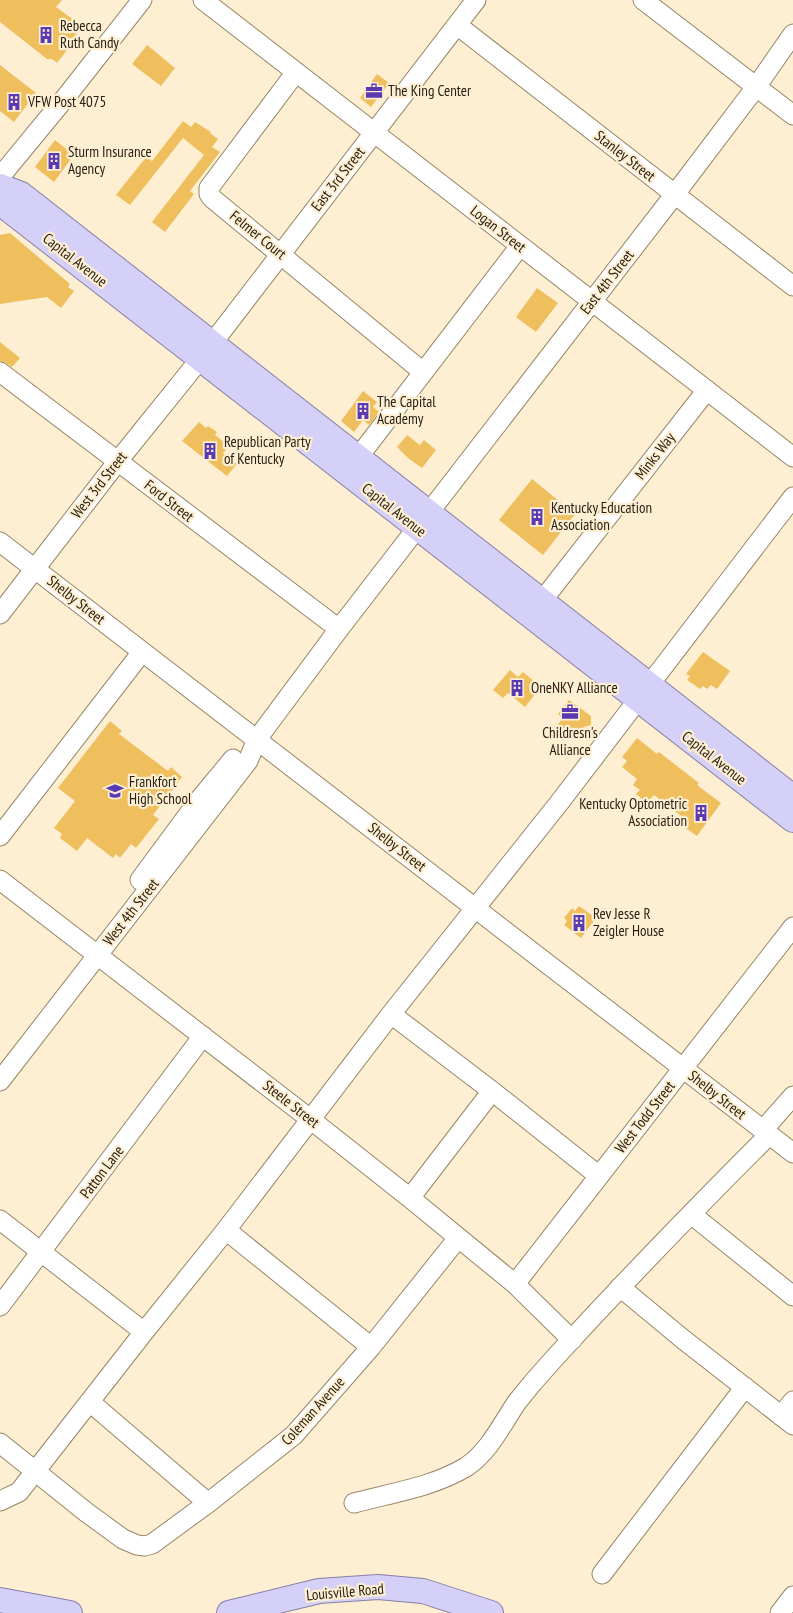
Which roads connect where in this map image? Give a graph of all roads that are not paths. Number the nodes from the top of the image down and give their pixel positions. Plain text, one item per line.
1 (142, 0) edge
2 (203, 0) edge
3 (476, 0) edge
4 (647, 1) edge
5 (457, 25) junction
6 (793, 34) edge
7 (296, 72) junction
8 (756, 87) junction
9 (793, 115) edge
10 (374, 133) junction
11 (0, 177) edge
12 (0, 186) edge
13 (675, 194) junction
14 (0, 195) edge
15 (520, 246) junction
16 (281, 254) junction
17 (793, 286) edge
18 (592, 301) junction
19 (207, 351) junction
20 (0, 372) edge
21 (423, 372) junction
22 (707, 390) junction
23 (793, 457) edge
24 (118, 461) junction
25 (352, 465) junction
26 (793, 497) edge
27 (423, 520) junction
28 (0, 542) edge
29 (35, 569) junction
30 (535, 609) junction
31 (0, 614) edge
32 (338, 630) junction
33 (142, 652) junction
34 (644, 693) junction
35 (257, 739) junction
36 (793, 797) edge
37 (793, 820) edge
38 (0, 836) edge
39 (0, 880) edge
40 (476, 909) junction
41 (793, 927) edge
42 (92, 952) junction
43 (391, 1014) junction
44 (203, 1036) junction
45 (0, 1062) edge
46 (683, 1068) junction
47 (0, 1082) edge
48 (492, 1091) junction
49 (793, 1096) edge
50 (310, 1119) junction
51 (766, 1132) junction
52 (793, 1153) edge
53 (599, 1176) junction
54 (410, 1198) junction
55 (691, 1214) junction
56 (0, 1220) edge
57 (226, 1230) junction
58 (458, 1238) junction
59 (42, 1252) junction
60 (515, 1284) junction
61 (620, 1288) junction
62 (793, 1296) edge
63 (0, 1306) edge
64 (144, 1332) junction
65 (572, 1340) junction
66 (371, 1347) junction
67 (745, 1387) junction
68 (90, 1402) junction
69 (789, 1414) edge
70 (0, 1443) edge
71 (35, 1472) junction
72 (0, 1501) edge
73 (208, 1503) junction
74 (354, 1503) dead end
75 (602, 1574) dead end
76 (793, 1596) edge
77 (0, 1600) edge
78 (70, 1613) edge
79 (228, 1613) edge
80 (491, 1613) edge
81 (780, 1613) edge

1 - 11 street
2 - 7 street, Logan Street
3 - 5 street, East 3rd Street
4 - 8 street
5 - 10 street, East 3rd Street
5 - 13 street, Stanley Street
6 - 8 street, East 4th Street
7 - 10 street, Logan Street
7 - 16 street, Felmer Court
8 - 9 street
8 - 13 street, East 4th Street
10 - 15 street, Logan Street
10 - 16 street, East 3rd Street
12 - 19 main road, Capital Avenue
13 - 17 street, Stanley Street
13 - 18 street, East 4th Street
14 - 19 main road, Capital Avenue
15 - 18 street, Logan Street
15 - 21 street
16 - 19 street, East 3rd Street
16 - 21 street, Felmer Court
18 - 22 street, Logan Street
18 - 27 street, East 4th Street
19 - 24 street, West 3rd Street
19 - 25 main road, Capital Avenue
20 - 24 street, Ford Street
21 - 25 street
22 - 23 street, Logan Street
22 - 30 street, Minks Way
24 - 29 street, West 3rd Street
24 - 32 street, Ford Street
25 - 27 main road, Capital Avenue
26 - 34 street
27 - 30 main road, Capital Avenue
27 - 32 street, West 4th Street
28 - 29 street, Shelby Street
29 - 31 street, West 3rd Street
29 - 33 street, Shelby Street
30 - 34 main road, Capital Avenue
32 - 35 street, West 4th Street
33 - 35 street, Shelby Street
33 - 38 street
34 - 36 main road, Capital Avenue
34 - 37 main road, Capital Avenue
34 - 40 street
35 - 40 street, Shelby Street
35 - 42 street, West 4th Street
39 - 42 street, Steele Street
40 - 43 street
40 - 46 street, Shelby Street
41 - 46 street, West Todd Street
42 - 44 street, Steele Street
42 - 45 street, West 4th Street
42 - 47 street, West 4th Street
43 - 48 street
43 - 50 street
44 - 50 street, Steele Street
44 - 59 street, Patton Lane
46 - 51 street, Shelby Street
46 - 53 street, West Todd Street
48 - 53 street
48 - 54 street
49 - 51 street
50 - 54 street, Steele Street
50 - 57 street
51 - 52 street, Shelby Street
51 - 55 street
53 - 60 street, West Todd Street
54 - 58 street, Steele Street
55 - 61 street
55 - 62 street
56 - 59 street
57 - 64 street
57 - 66 street
58 - 60 street, Steele Street
58 - 66 street, Coleman Avenue
59 - 63 street, Patton Lane
59 - 64 street
60 - 65 street, Steele Street
61 - 65 street
61 - 67 street
64 - 68 street
65 - 74 street
66 - 73 street, Coleman Avenue
67 - 69 street
67 - 75 street
68 - 71 street
68 - 73 street
70 - 71 street
71 - 72 street
71 - 73 street, Coleman Avenue
76 - 81 street
77 - 78 main road
79 - 80 main road, Louisville Road

